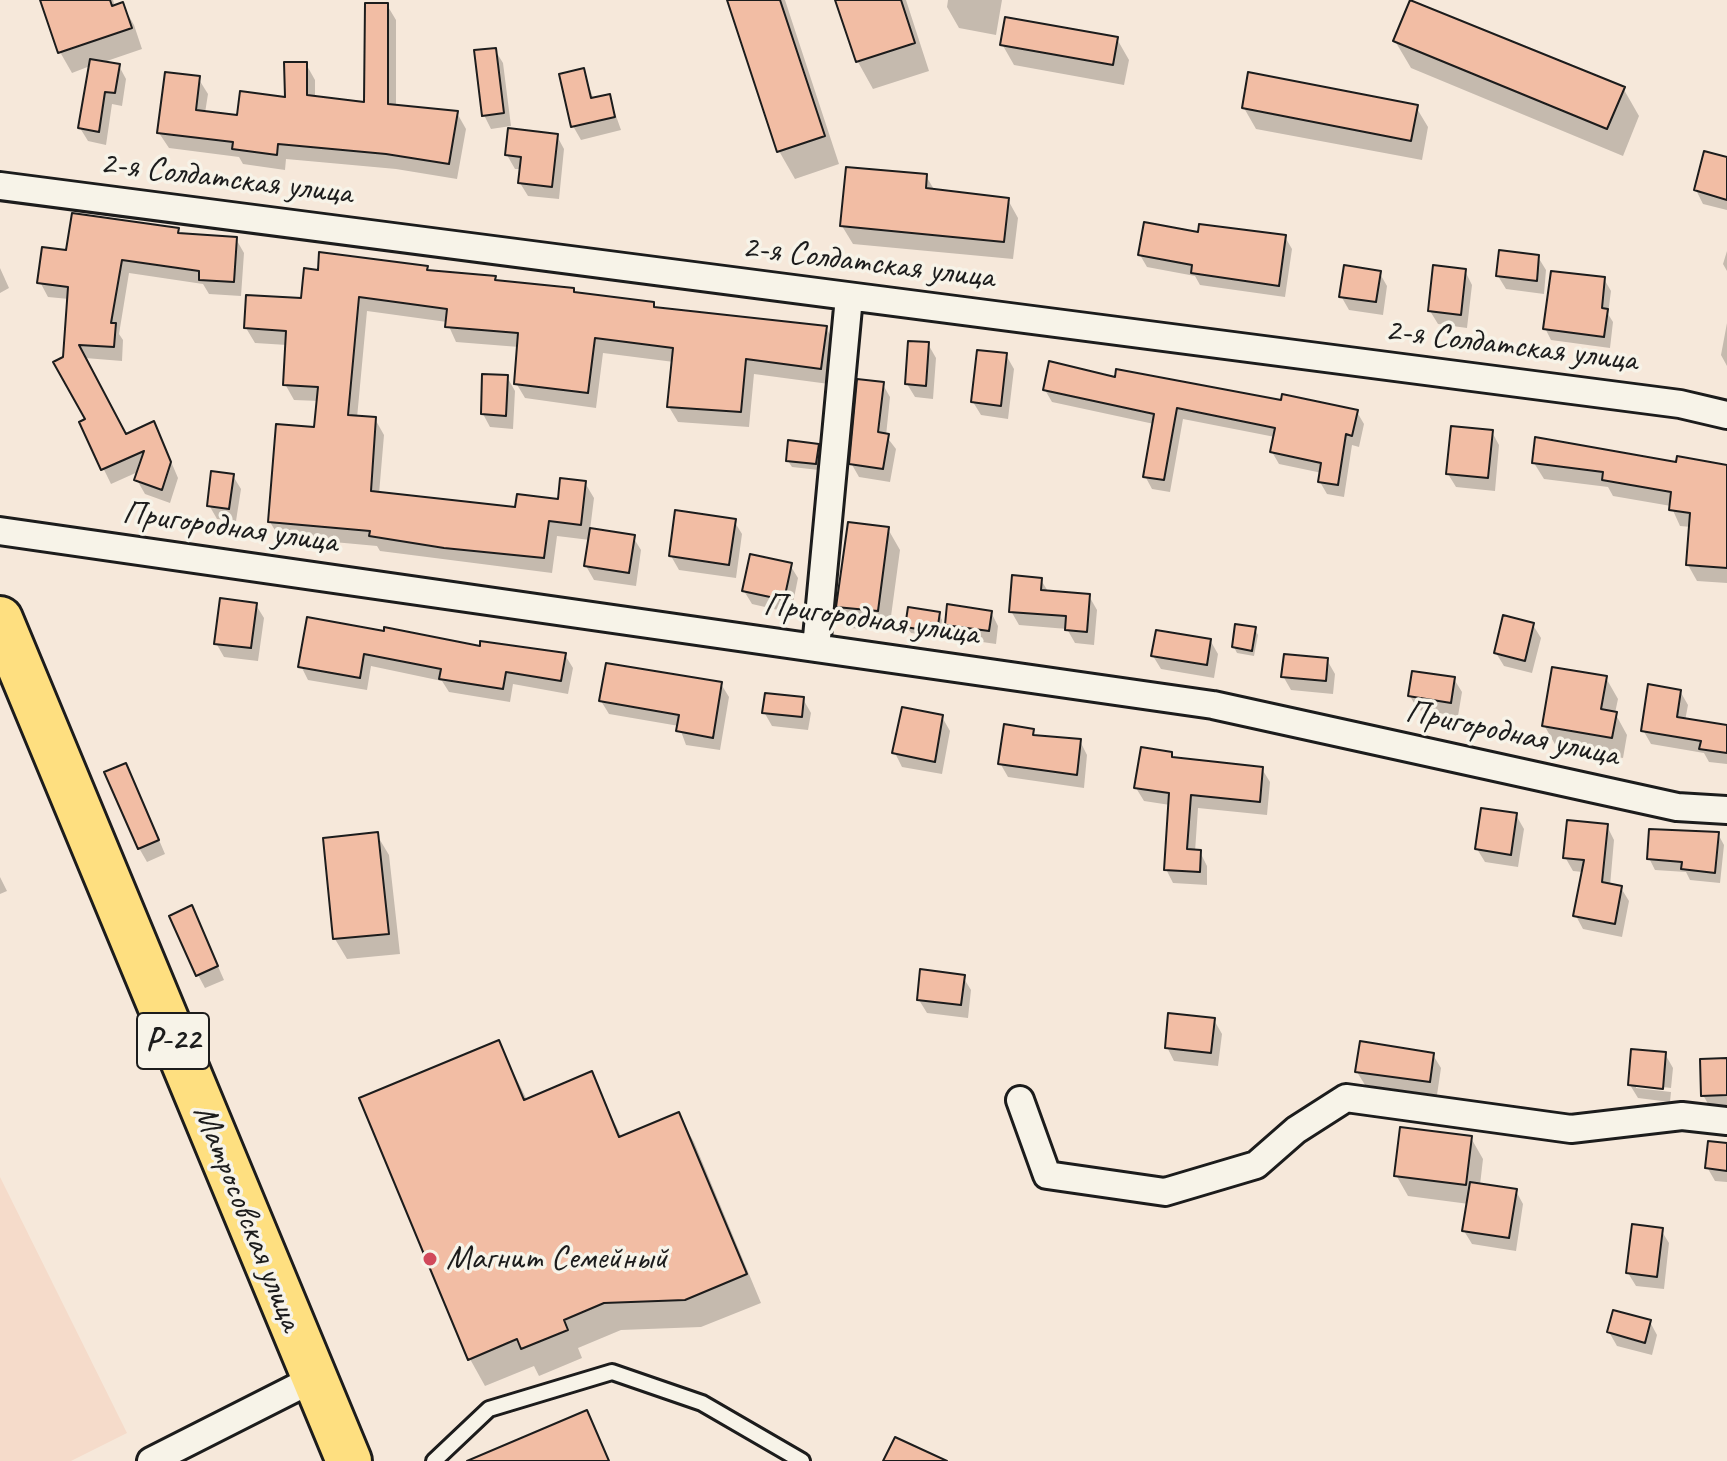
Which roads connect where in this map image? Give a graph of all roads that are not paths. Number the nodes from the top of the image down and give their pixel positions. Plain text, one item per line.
1 (0, 186) edge
2 (849, 297) junction
3 (1727, 415) edge
4 (0, 531) edge
5 (0, 619) edge
6 (816, 648) junction
7 (1727, 810) edge
8 (1020, 1100) dead end
9 (1727, 1121) edge
10 (313, 1379) junction
11 (151, 1461) edge
12 (349, 1461) edge
13 (434, 1461) edge
14 (802, 1461) edge

1 - 2 street, 2-я Солдатская улица
2 - 3 street, 2-я Солдатская улица
2 - 6 street
4 - 6 street, Пригородная улица
5 - 10 highway, Матросовская улица / Р-22
6 - 7 street, Пригородная улица
8 - 9 street
10 - 11 street
10 - 12 highway, Матросовская улица / Р-22
13 - 14 lane

